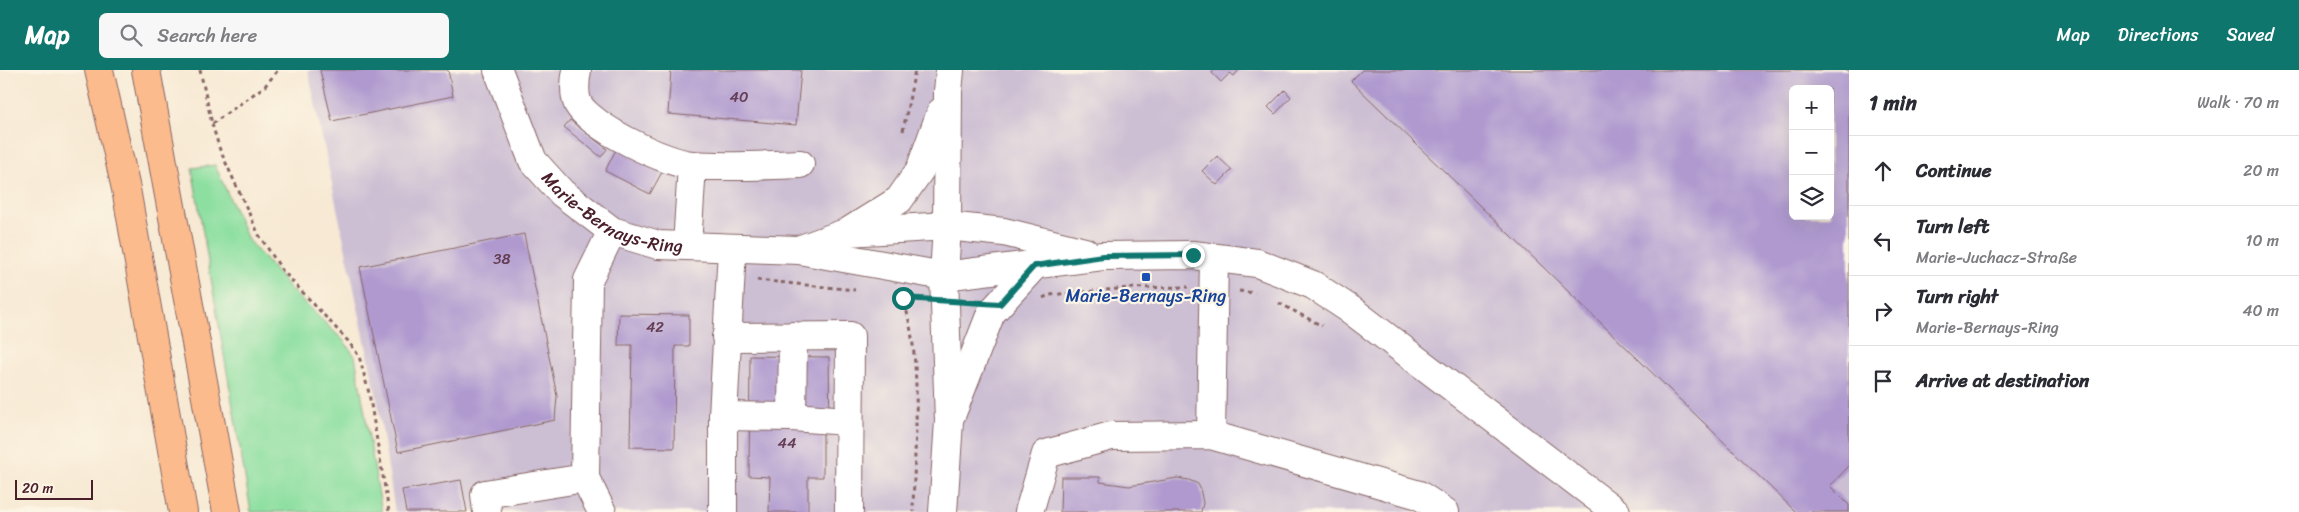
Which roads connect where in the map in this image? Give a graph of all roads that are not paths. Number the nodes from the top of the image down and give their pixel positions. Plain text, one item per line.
1 (99, 70) edge
2 (146, 70) edge
3 (498, 70) edge
4 (577, 70) edge
5 (949, 81) edge
6 (800, 164) dead end
7 (692, 166) junction
8 (948, 226) junction
9 (612, 231) junction
10 (848, 232) junction
11 (687, 246) junction
12 (732, 249) junction
13 (799, 250) junction
14 (1103, 256) junction
15 (1214, 258) junction
16 (1034, 266) junction
17 (945, 288) junction
18 (793, 336) junction
19 (726, 337) junction
20 (722, 416) junction
21 (792, 417) junction
22 (848, 421) junction
23 (948, 421) junction
24 (1211, 435) junction
25 (585, 478) junction
26 (183, 512) edge
27 (227, 512) edge
28 (487, 512) edge
29 (602, 512) edge
30 (723, 512) edge
31 (849, 512) edge
32 (943, 512) edge
33 (1029, 512) edge
34 (1445, 512) edge
35 (1616, 512) edge

1 - 26 highway
2 - 27 highway
3 - 9 street, Marie-Bernays-Ring
4 - 7 street
5 - 8 street
5 - 10 street
6 - 7 street
7 - 11 street
8 - 10 street, Marie-Bernays-Ring
8 - 14 street, Marie-Bernays-Ring
8 - 17 street
9 - 11 street, Marie-Bernays-Ring
9 - 25 street
10 - 13 street, Marie-Bernays-Ring
11 - 12 street, Marie-Bernays-Ring
12 - 13 street, Marie-Bernays-Ring
12 - 19 street
13 - 17 street, Marie-Bernays-Ring
14 - 15 street, Marie-Bernays-Ring
14 - 16 street, Marie-Bernays-Ring
15 - 24 street
15 - 35 street, Marie-Bernays-Ring
16 - 17 street, Marie-Bernays-Ring
16 - 23 street
17 - 23 street
18 - 19 street
18 - 21 street
18 - 22 street
19 - 20 street
20 - 21 street
20 - 30 street
21 - 22 street
22 - 31 street
23 - 32 street
24 - 33 street
24 - 34 street
25 - 28 street
25 - 29 street

